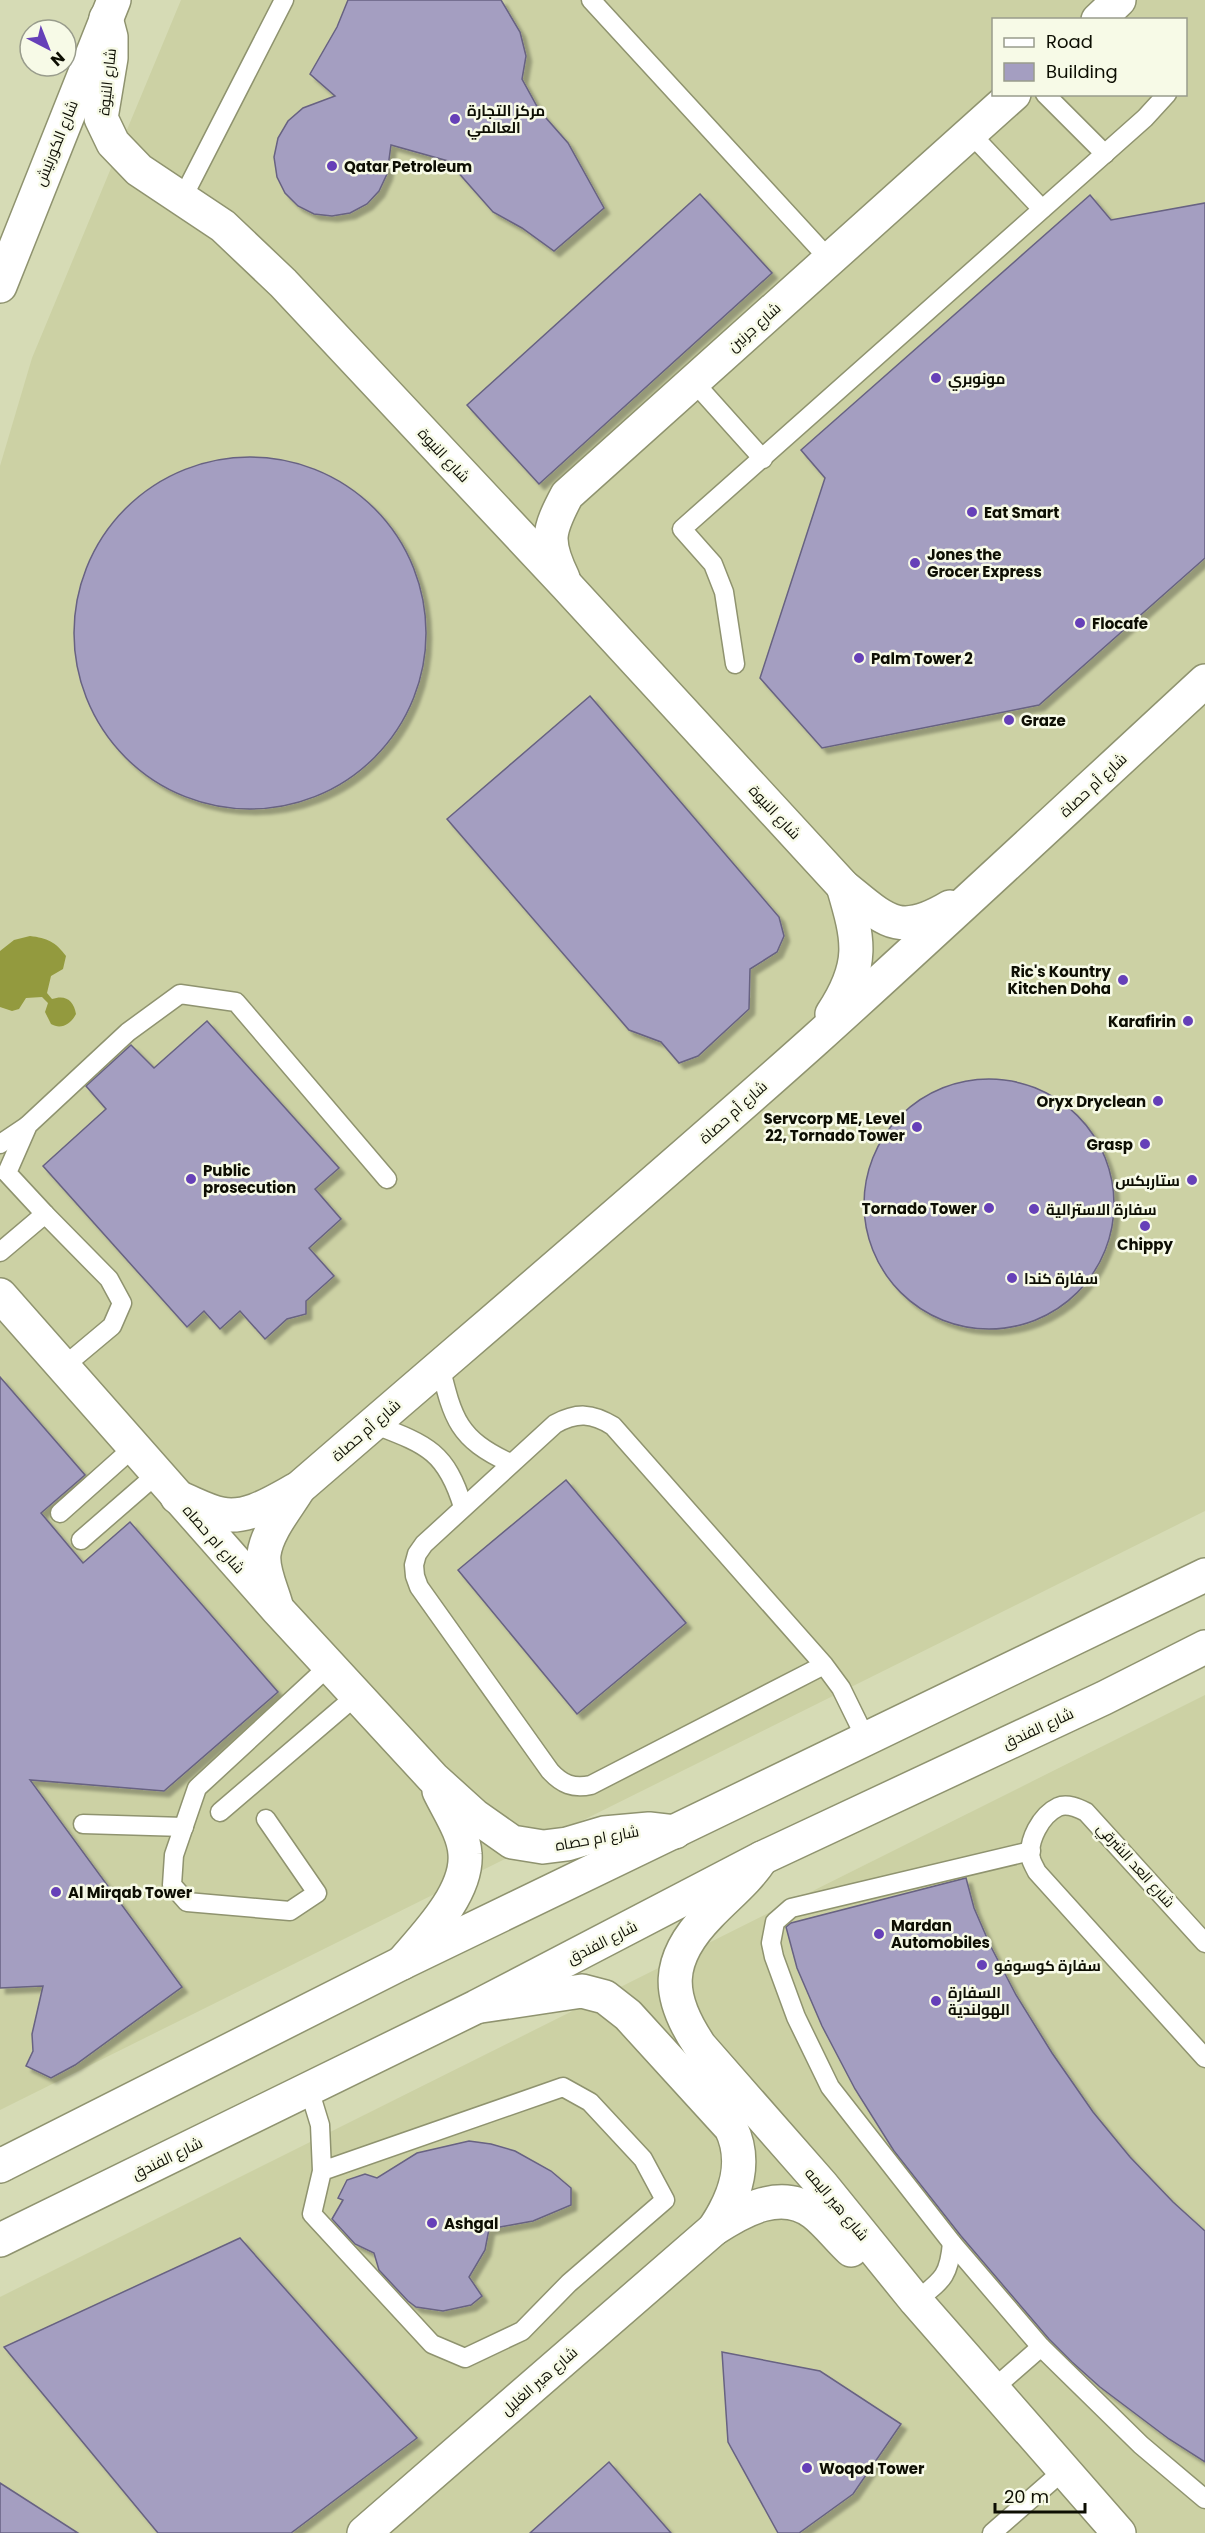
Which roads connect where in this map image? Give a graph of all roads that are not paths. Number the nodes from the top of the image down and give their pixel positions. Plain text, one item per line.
1 (284, 0) edge
2 (591, 0) edge
3 (110, 9) edge
4 (1012, 96) edge
5 (1047, 96) edge
6 (1165, 96) edge
7 (970, 134) junction
8 (1105, 154) junction
9 (182, 199) junction
10 (1042, 209) junction
11 (830, 259) junction
12 (0, 286) edge
13 (693, 381) junction
14 (763, 459) junction
15 (566, 585) junction
16 (735, 664) dead end
17 (1205, 681) edge
18 (1205, 702) edge
19 (1158, 725) junction
20 (843, 886) junction
21 (985, 886) junction
22 (814, 1040) junction
23 (28, 1125) junction
24 (0, 1144) edge
25 (3, 1170) edge
26 (387, 1179) dead end
27 (45, 1214) junction
28 (0, 1252) edge
29 (0, 1295) edge
30 (440, 1366) junction
31 (63, 1367) junction
32 (373, 1424) junction
33 (134, 1447) junction
34 (510, 1464) junction
35 (167, 1486) junction
36 (299, 1488) junction
37 (463, 1507) junction
38 (60, 1513) dead end
39 (81, 1540) dead end
40 (1205, 1575) edge
41 (278, 1610) junction
42 (1205, 1647) edge
43 (330, 1665) junction
44 (824, 1665) junction
45 (357, 1695) junction
46 (866, 1739) junction
47 (433, 1778) junction
48 (220, 1812) dead end
49 (266, 1820) dead end
50 (83, 1824) dead end
51 (183, 1827) junction
52 (675, 1832) junction
53 (1031, 1851) junction
54 (762, 1858) junction
55 (1205, 1943) edge
56 (402, 1963) junction
57 (476, 2007) junction
58 (1205, 2058) edge
59 (309, 2090) junction
60 (1, 2165) edge
61 (322, 2171) junction
62 (714, 2229) junction
63 (0, 2240) edge
64 (952, 2242) junction
65 (914, 2298) junction
66 (1041, 2347) junction
67 (993, 2389) junction
68 (1064, 2470) junction
69 (1205, 2499) edge
70 (364, 2533) edge
71 (992, 2533) edge
72 (1119, 2533) edge

1 - 9 lane
2 - 11 lane
3 - 9 street, شارع النيوة
3 - 12 street, شارع الكورنيش
4 - 7 street, شارع جرنين
5 - 8 lane
6 - 8 lane
7 - 10 lane
7 - 11 street, شارع جرنين
8 - 10 lane
9 - 15 street, شارع النيوة
10 - 14 lane
11 - 13 street, شارع جرنين
13 - 14 lane
13 - 15 street, شارع جرنين
14 - 16 lane
15 - 20 street, شارع النيوة
17 - 19 street, شارع أم حصاة
18 - 19 street, شارع أم حصاة
19 - 21 street, شارع أم حصاة
20 - 21 street, شارع النيوة
20 - 22 street, شارع النيوة
21 - 22 street, شارع أم حصاة
22 - 30 street, شارع أم حصاة
23 - 24 lane
23 - 25 lane
23 - 26 lane
25 - 27 lane
27 - 28 lane
27 - 31 lane
29 - 31 street, شارع ام حصاه
30 - 32 street, شارع أم حصاة
30 - 34 lane
31 - 33 street, شارع ام حصاه
32 - 36 street, شارع أم حصاة
32 - 37 lane
33 - 35 street, شارع ام حصاه
33 - 38 lane
34 - 37 lane
34 - 44 lane
35 - 36 street, شارع أم حصاة
35 - 39 lane
35 - 41 street, شارع ام حصاه
36 - 41 street, شارع أم حصاة
37 - 44 lane
40 - 46 street
41 - 43 street, شارع ام حصاه
42 - 54 street, شارع الفندق
43 - 45 street, شارع ام حصاه
43 - 51 lane
44 - 46 lane
45 - 47 street, شارع ام حصاه
45 - 48 lane
46 - 52 street
47 - 52 street, شارع ام حصاه
47 - 56 street, شارع ام حصاه
49 - 51 lane
50 - 51 lane
52 - 56 street
53 - 55 lane, شارع العد الشرقي
53 - 58 lane
53 - 64 lane
54 - 57 street, شارع الفندق
54 - 65 street, شارع هير اليمه
56 - 60 street
57 - 59 street, شارع الفندق
57 - 62 street, شارع هير الغليل
59 - 61 lane
59 - 63 street, شارع الفندق
61 - 61 lane
62 - 65 street, شارع هير الغليل
62 - 70 street, شارع هير الغليل
64 - 65 lane
64 - 66 lane
65 - 67 street, شارع هير اليمه
66 - 67 lane
66 - 69 lane
67 - 68 street, شارع هير اليمه
68 - 71 lane
68 - 72 street, شارع هير اليمه

